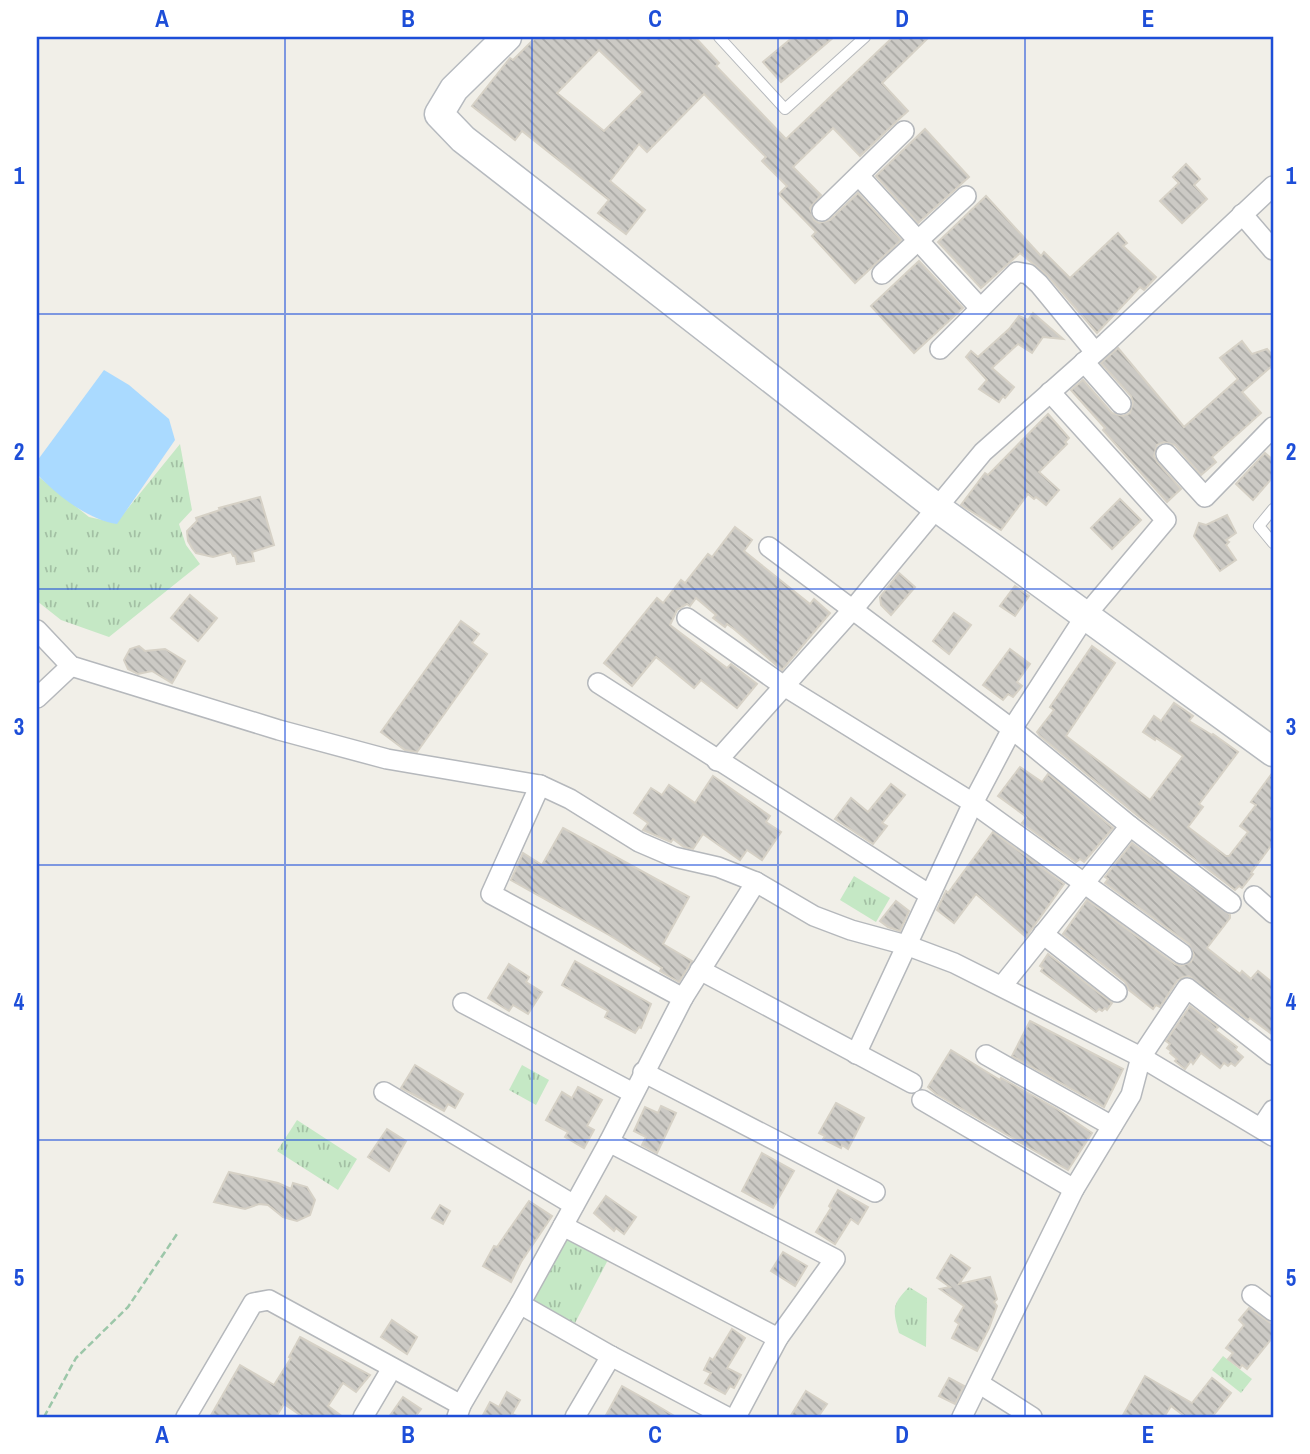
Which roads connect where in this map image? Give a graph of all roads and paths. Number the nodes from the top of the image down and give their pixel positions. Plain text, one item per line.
1 (507, 37) edge
2 (719, 37) edge
3 (865, 37) edge
4 (904, 131) dead end
5 (859, 176) junction
6 (1273, 186) edge
7 (966, 196) dead end
8 (822, 211) dead end
9 (1242, 214) junction
10 (919, 240) junction
11 (1273, 250) edge
12 (882, 275) dead end
13 (980, 308) junction
14 (940, 349) dead end
15 (1089, 357) junction
16 (1050, 392) junction
17 (1121, 404) dead end
18 (1273, 426) edge
19 (1166, 454) dead end
20 (936, 506) junction
21 (1273, 509) edge
22 (1273, 543) edge
23 (769, 547) dead end
24 (854, 608) junction
25 (1086, 615) junction
26 (687, 618) dead end
27 (37, 629) edge
28 (71, 666) junction
29 (598, 684) dead end
30 (784, 686) junction
31 (37, 698) edge
32 (1012, 729) junction
33 (1273, 752) edge
34 (717, 761) junction
35 (540, 785) junction
36 (973, 803) junction
37 (1130, 826) junction
38 (756, 882) junction
39 (1085, 882) junction
40 (930, 895) junction
41 (1254, 896) dead end
42 (1231, 904) dead end
43 (1273, 913) edge
44 (1043, 934) junction
45 (906, 945) junction
46 (1182, 954) dead end
47 (700, 970) junction
48 (1002, 986) junction
49 (1117, 992) dead end
50 (683, 998) junction
51 (463, 1003) dead end
52 (856, 1054) junction
53 (986, 1055) dead end
54 (1273, 1055) edge
55 (1141, 1057) junction
56 (643, 1072) junction
57 (912, 1083) dead end
58 (384, 1092) dead end
59 (633, 1093) junction
60 (922, 1100) dead end
61 (1273, 1110) edge
62 (1112, 1126) junction
63 (1267, 1132) edge
64 (609, 1142) junction
65 (1074, 1189) junction
66 (875, 1192) dead end
67 (574, 1205) junction
68 (563, 1226) junction
69 (177, 1234) dead end
70 (1252, 1295) dead end
71 (520, 1304) junction
72 (1273, 1311) edge
73 (778, 1338) junction
74 (611, 1356) junction
75 (392, 1367) junction
76 (979, 1384) junction
77 (459, 1411) edge
78 (44, 1417) edge
79 (186, 1417) edge
80 (363, 1417) edge
81 (575, 1417) edge
82 (727, 1417) edge
83 (736, 1417) edge
84 (962, 1417) edge
85 (1032, 1417) edge

1 - 20 street
2 - 3 lane
4 - 5 street
5 - 8 street
5 - 10 street
6 - 9 street
7 - 10 street
9 - 11 street
9 - 15 street
10 - 12 street
10 - 13 street
13 - 14 street
13 - 15 street
15 - 16 street
15 - 17 street
16 - 20 street
16 - 25 street
18 - 19 street
20 - 24 street
20 - 25 street
21 - 22 lane
23 - 24 street
24 - 30 street
24 - 32 street
25 - 32 street
25 - 33 street
26 - 30 street
27 - 28 street
28 - 31 street
28 - 35 street
29 - 34 street
30 - 34 street
30 - 36 street
32 - 36 street
32 - 37 street
34 - 40 street
35 - 38 street
35 - 50 street
36 - 39 street
36 - 40 street
37 - 39 street
37 - 42 street
38 - 45 street
38 - 47 street
39 - 44 street
39 - 46 street
40 - 45 street
41 - 43 street
44 - 48 street
44 - 49 street
45 - 48 street
45 - 52 street
47 - 50 street
47 - 52 street
48 - 55 street
50 - 56 street
51 - 59 street
52 - 57 street
53 - 62 street
54 - 55 street
55 - 62 street
55 - 63 street
56 - 59 street
56 - 66 street
58 - 67 street
59 - 64 street
60 - 65 street
61 - 63 street
62 - 65 street
64 - 67 street
64 - 73 street
65 - 76 street
67 - 68 street
68 - 71 street
68 - 73 street
69 - 78 path
70 - 72 street
71 - 74 street
71 - 77 street
73 - 83 street
74 - 81 street
74 - 82 street
75 - 77 street
75 - 79 street
75 - 80 street
76 - 84 street
76 - 85 street

